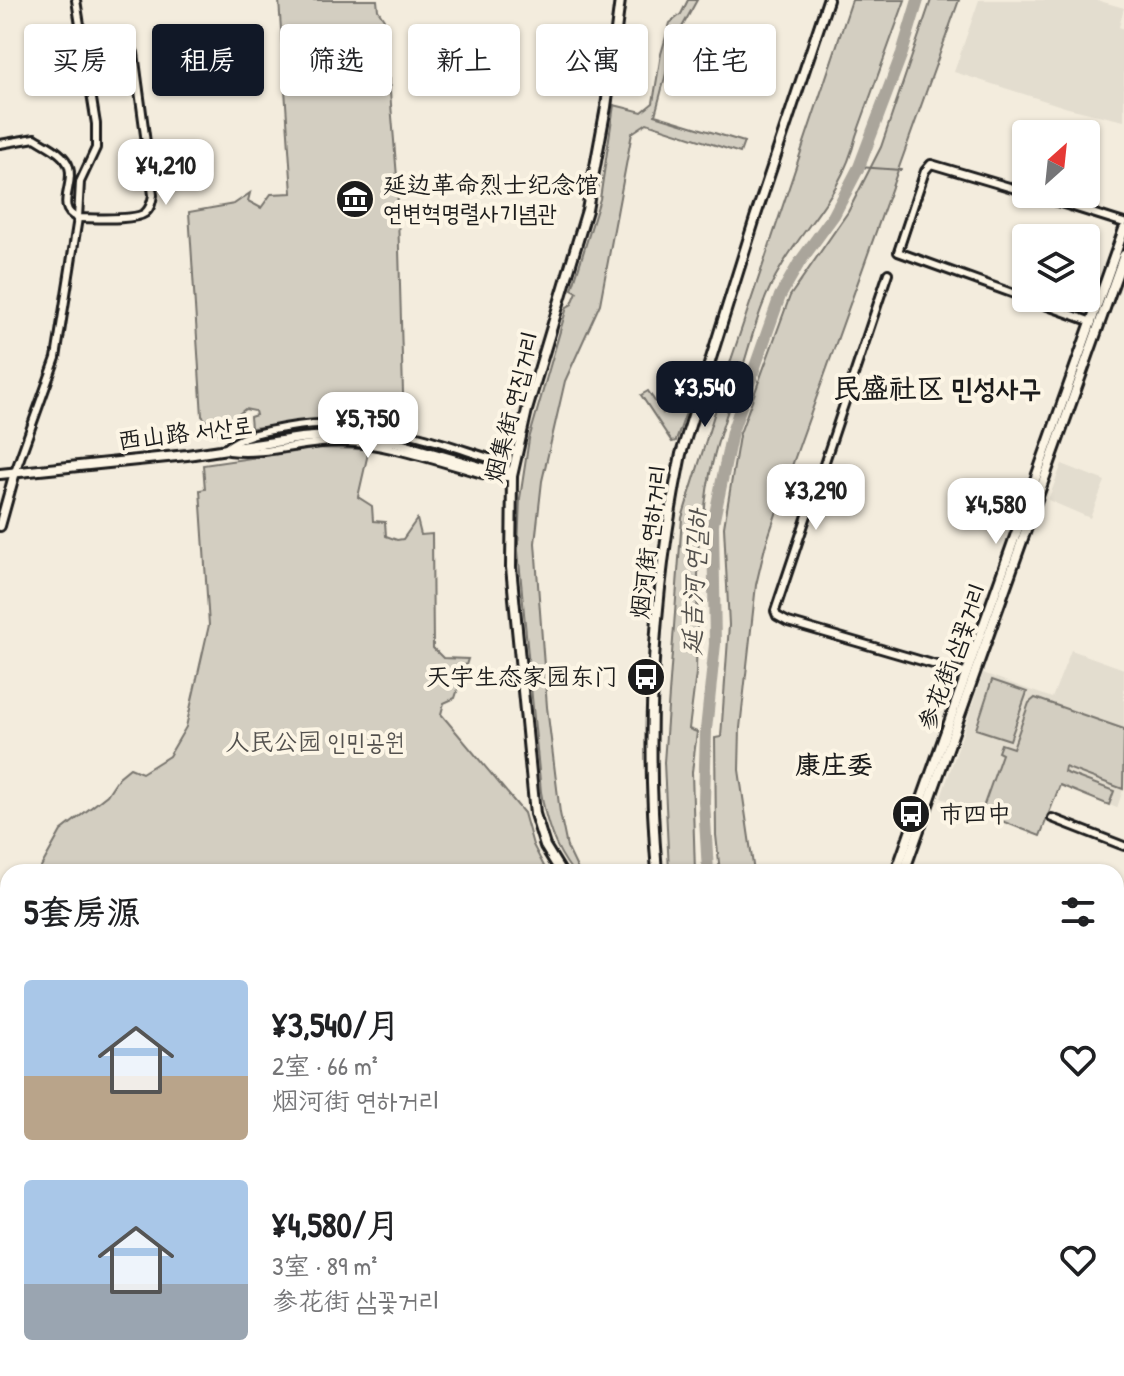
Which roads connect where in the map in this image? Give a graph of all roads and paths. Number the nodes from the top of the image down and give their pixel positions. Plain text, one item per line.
1 (76, 0) edge
2 (620, 0) edge
3 (828, 0) edge
4 (80, 24) edge
5 (136, 68) edge
6 (92, 96) edge
7 (0, 144) edge
8 (1012, 188) edge
9 (1076, 208) edge
10 (78, 218) junction
11 (1124, 223) edge
12 (1124, 229) edge
13 (1124, 255) edge
14 (888, 273) dead end
15 (1092, 322) junction
16 (15, 472) junction
17 (0, 474) edge
18 (512, 476) junction
19 (0, 526) edge
20 (967, 674) junction
21 (1052, 818) dead end
22 (1124, 846) edge
23 (556, 864) edge
24 (657, 864) edge
25 (899, 864) edge
26 (907, 864) edge

1 - 4 street
2 - 18 main road, 烟集街 연집거리
3 - 24 main road, 烟河街 연하거리
5 - 10 street
6 - 10 street
7 - 10 street
8 - 15 street
9 - 11 street
10 - 16 street
12 - 15 main road, 参花街 삼꽃거리
13 - 26 main road, 参花街 삼꽃거리
14 - 20 street
15 - 20 main road, 参花街 삼꽃거리
16 - 17 main road, 西山路 서산로
16 - 18 main road, 西山路 서산로
16 - 19 main road
18 - 23 main road, 烟集街 연집거리
20 - 25 main road, 参花街 삼꽃거리
21 - 22 street

